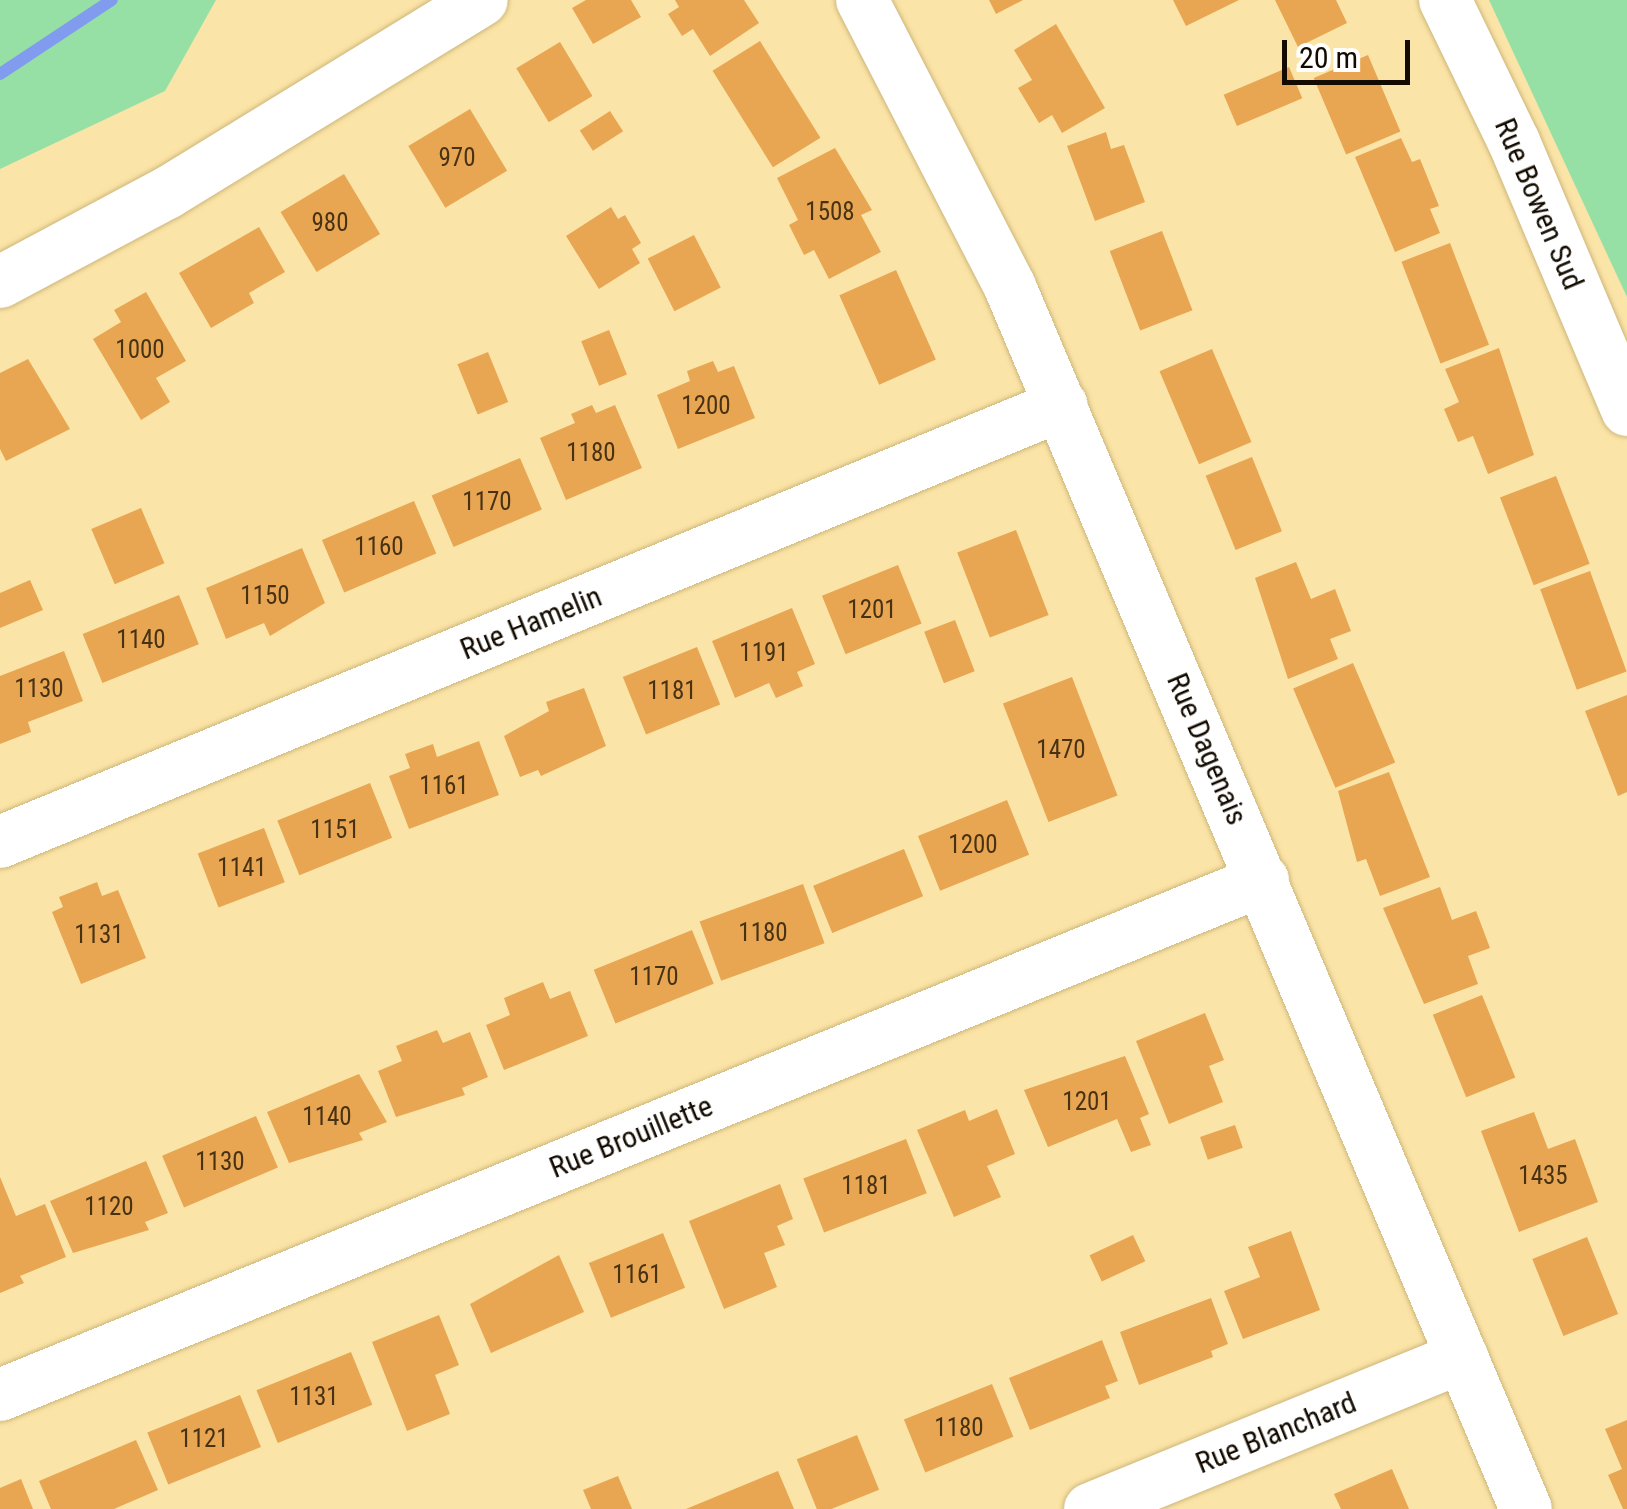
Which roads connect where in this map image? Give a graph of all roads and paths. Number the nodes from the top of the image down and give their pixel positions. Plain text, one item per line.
1 (482, 0) edge
2 (862, 0) edge
3 (1445, 0) edge
4 (0, 282) edge
5 (1062, 406) junction
6 (1627, 410) edge
7 (0, 842) edge
8 (1263, 880) junction
9 (1462, 1357) junction
10 (0, 1395) edge
11 (1090, 1509) edge
12 (1526, 1509) edge

1 - 4 street
2 - 5 street, Rue Dagenais
3 - 6 street, Rue Bowen Sud
5 - 7 street, Rue Hamelin
5 - 8 street, Rue Dagenais
8 - 9 street, Rue Dagenais
8 - 10 street, Rue Brouillette
9 - 11 street, Rue Blanchard
9 - 12 street, Rue Dagenais

